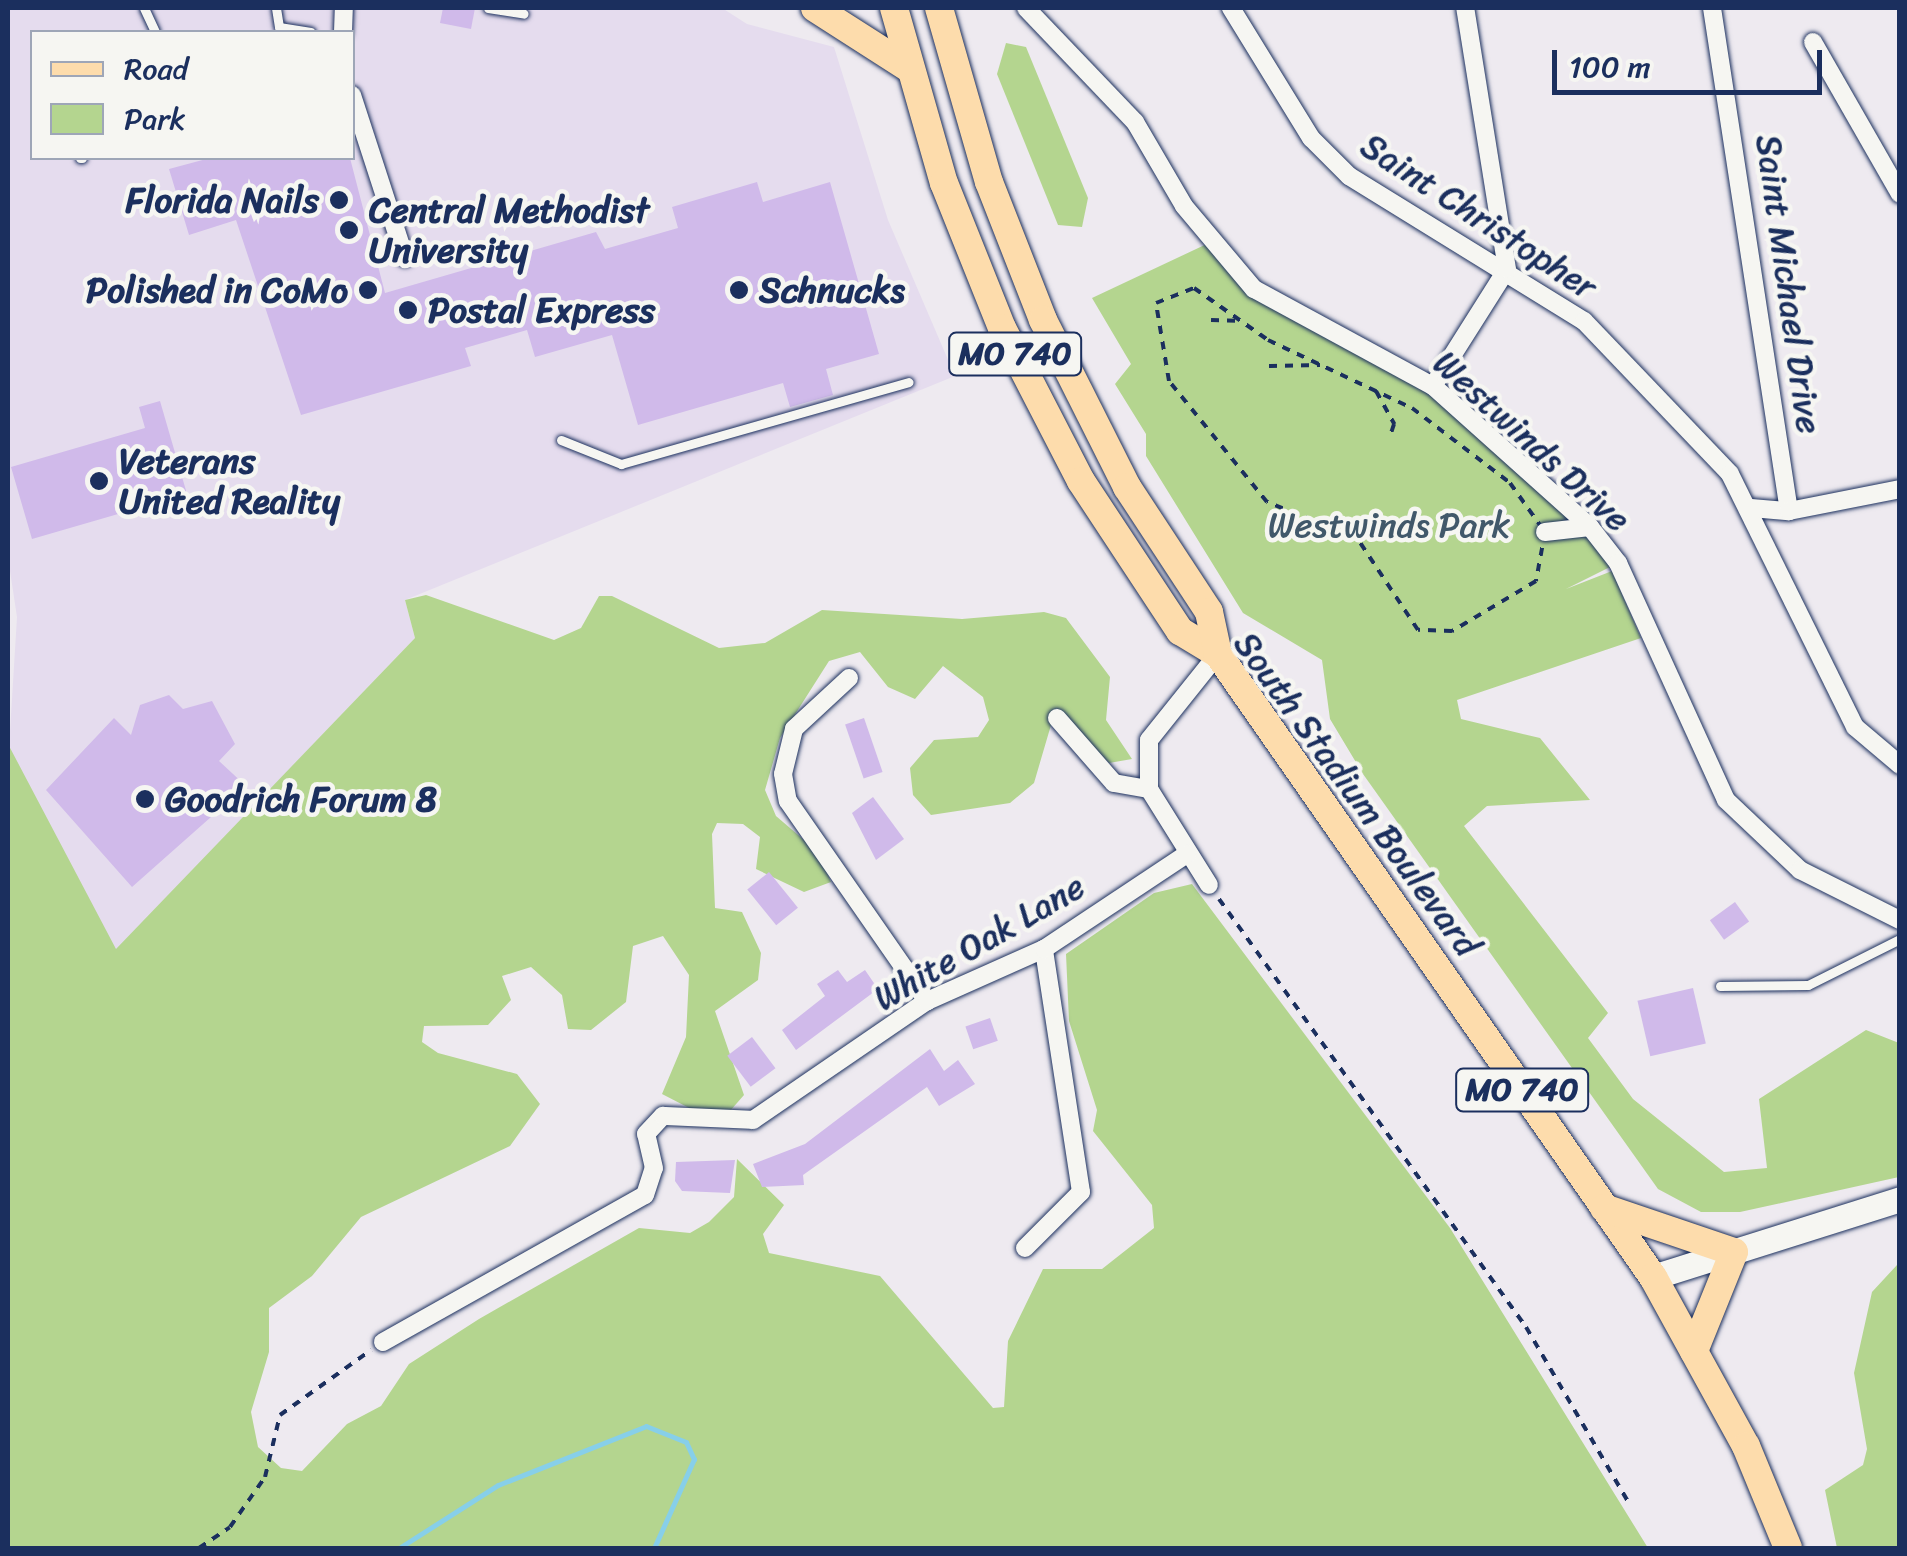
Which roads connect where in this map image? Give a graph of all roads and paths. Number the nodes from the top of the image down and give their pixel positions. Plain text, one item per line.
1 (276, 8) edge
2 (488, 8) edge
3 (814, 8) edge
4 (894, 8) edge
5 (939, 8) edge
6 (1026, 8) edge
7 (1231, 8) edge
8 (1465, 8) edge
9 (1712, 8) edge
10 (524, 14) dead end
11 (298, 30) edge
12 (1814, 42) dead end
13 (910, 70) junction
14 (355, 104) edge
15 (1900, 194) edge
16 (405, 258) dead end
17 (1507, 269) junction
18 (1211, 320) dead end
19 (1236, 320) junction
20 (1320, 365) junction
21 (1269, 366) dead end
22 (909, 382) dead end
23 (1434, 386) junction
24 (1376, 391) junction
25 (1390, 436) dead end
26 (562, 440) dead end
27 (1900, 489) edge
28 (1752, 508) junction
29 (1790, 511) junction
30 (1590, 527) junction
31 (1545, 532) junction
32 (1218, 654) junction
33 (849, 678) dead end
34 (1057, 718) dead end
35 (1896, 758) edge
36 (1149, 788) junction
37 (1187, 854) junction
38 (1208, 885) joint
39 (1900, 920) edge
40 (1900, 939) edge
41 (1044, 949) junction
42 (1720, 986) dead end
43 (927, 1002) junction
44 (1900, 1199) edge
45 (1604, 1208) junction
46 (1025, 1248) dead end
47 (1734, 1252) junction
48 (1653, 1278) junction
49 (383, 1342) joint
50 (1694, 1351) junction
51 (1629, 1503) dead end
52 (115, 1548) edge
53 (132, 1548) edge
54 (200, 1548) edge
55 (1788, 1548) edge

1 - 11 lane
2 - 10 lane
3 - 13 main road
4 - 13 main road, South Stadium Boulevard / MO 740
5 - 32 main road, MO 740
6 - 23 street, Westwinds Drive
7 - 17 street, Saint Christopher
8 - 17 street
9 - 29 street, Saint Michael Drive
12 - 15 street
13 - 32 main road, South Stadium Boulevard / MO 740
14 - 16 street
17 - 23 street
17 - 28 street, Saint Christopher
18 - 19 path
19 - 20 path
19 - 31 path
20 - 21 path
20 - 24 path
22 - 26 lane
23 - 30 street, Westwinds Drive
24 - 25 path
24 - 31 path
27 - 29 street
28 - 29 street
28 - 35 street, Saint Christopher
30 - 31 street
30 - 39 street, Westwinds Drive
32 - 36 street
32 - 45 main road, South Stadium Boulevard / MO 740
33 - 43 street
34 - 36 street
36 - 37 street
37 - 38 street
37 - 41 street, White Oak Lane
38 - 51 path
40 - 42 lane
41 - 43 street, White Oak Lane
41 - 46 street
43 - 49 street, White Oak Lane
44 - 47 main road
45 - 47 main road
45 - 48 main road, South Stadium Boulevard / MO 740
47 - 48 main road
47 - 50 main road
48 - 50 main road, South Stadium Boulevard / MO 740
49 - 54 path
50 - 55 main road, South Stadium Boulevard / MO 740
52 - 53 path

